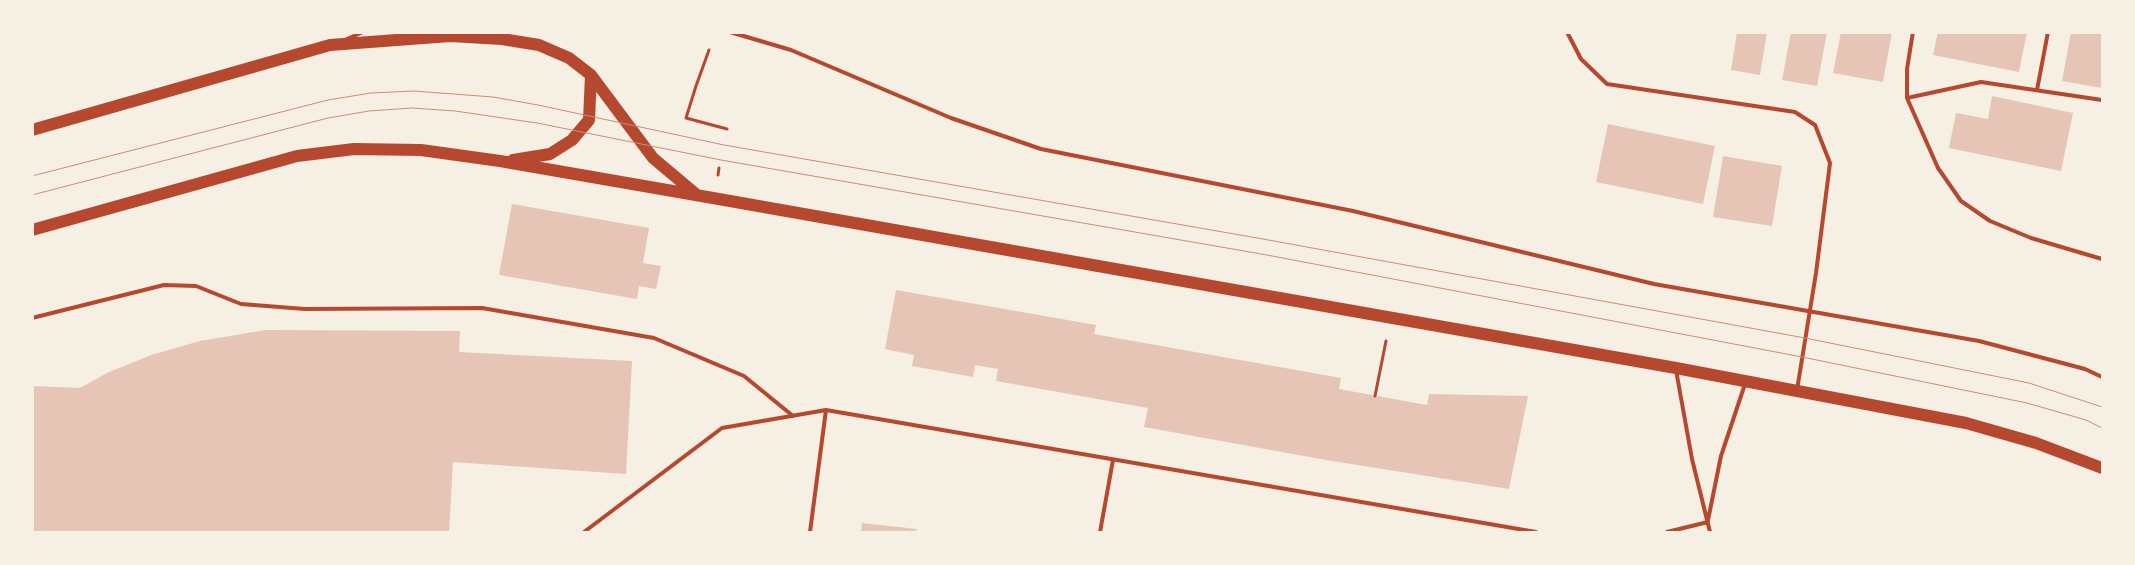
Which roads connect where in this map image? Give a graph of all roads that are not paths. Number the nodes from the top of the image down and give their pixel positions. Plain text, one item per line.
1 (363, 32) edge
2 (730, 32) edge
3 (1567, 32) edge
4 (1913, 32) edge
5 (2048, 32) edge
6 (330, 45) junction
7 (592, 74) junction
8 (2037, 90) junction
9 (1907, 98) junction
10 (2102, 100) edge
11 (32, 130) edge
12 (500, 162) junction
13 (697, 195) junction
14 (32, 230) edge
15 (2102, 259) edge
16 (1810, 312) junction
17 (32, 318) edge
18 (1676, 368) junction
19 (2102, 377) edge
20 (1746, 381) junction
21 (1797, 391) junction
22 (826, 410) junction
23 (793, 416) junction
24 (1113, 460) junction
25 (2102, 468) edge
26 (1708, 522) junction
27 (584, 532) edge
28 (810, 532) edge
29 (1100, 532) edge
30 (1536, 532) edge
31 (1667, 532) edge
32 (1710, 532) edge

1 - 6 lane
2 - 16 lane
3 - 16 lane
4 - 9 lane
5 - 8 lane
6 - 7 main road
6 - 11 main road
7 - 12 main road
7 - 13 main road
8 - 9 lane
8 - 10 lane
9 - 15 lane
12 - 13 main road
12 - 14 main road
13 - 18 main road
16 - 19 lane
16 - 21 lane
17 - 23 lane
18 - 20 main road
18 - 26 lane
20 - 21 main road
20 - 26 lane
21 - 25 main road
22 - 23 lane
22 - 24 lane
22 - 28 lane
23 - 27 lane
24 - 29 lane
24 - 30 lane
26 - 31 lane
26 - 32 lane

